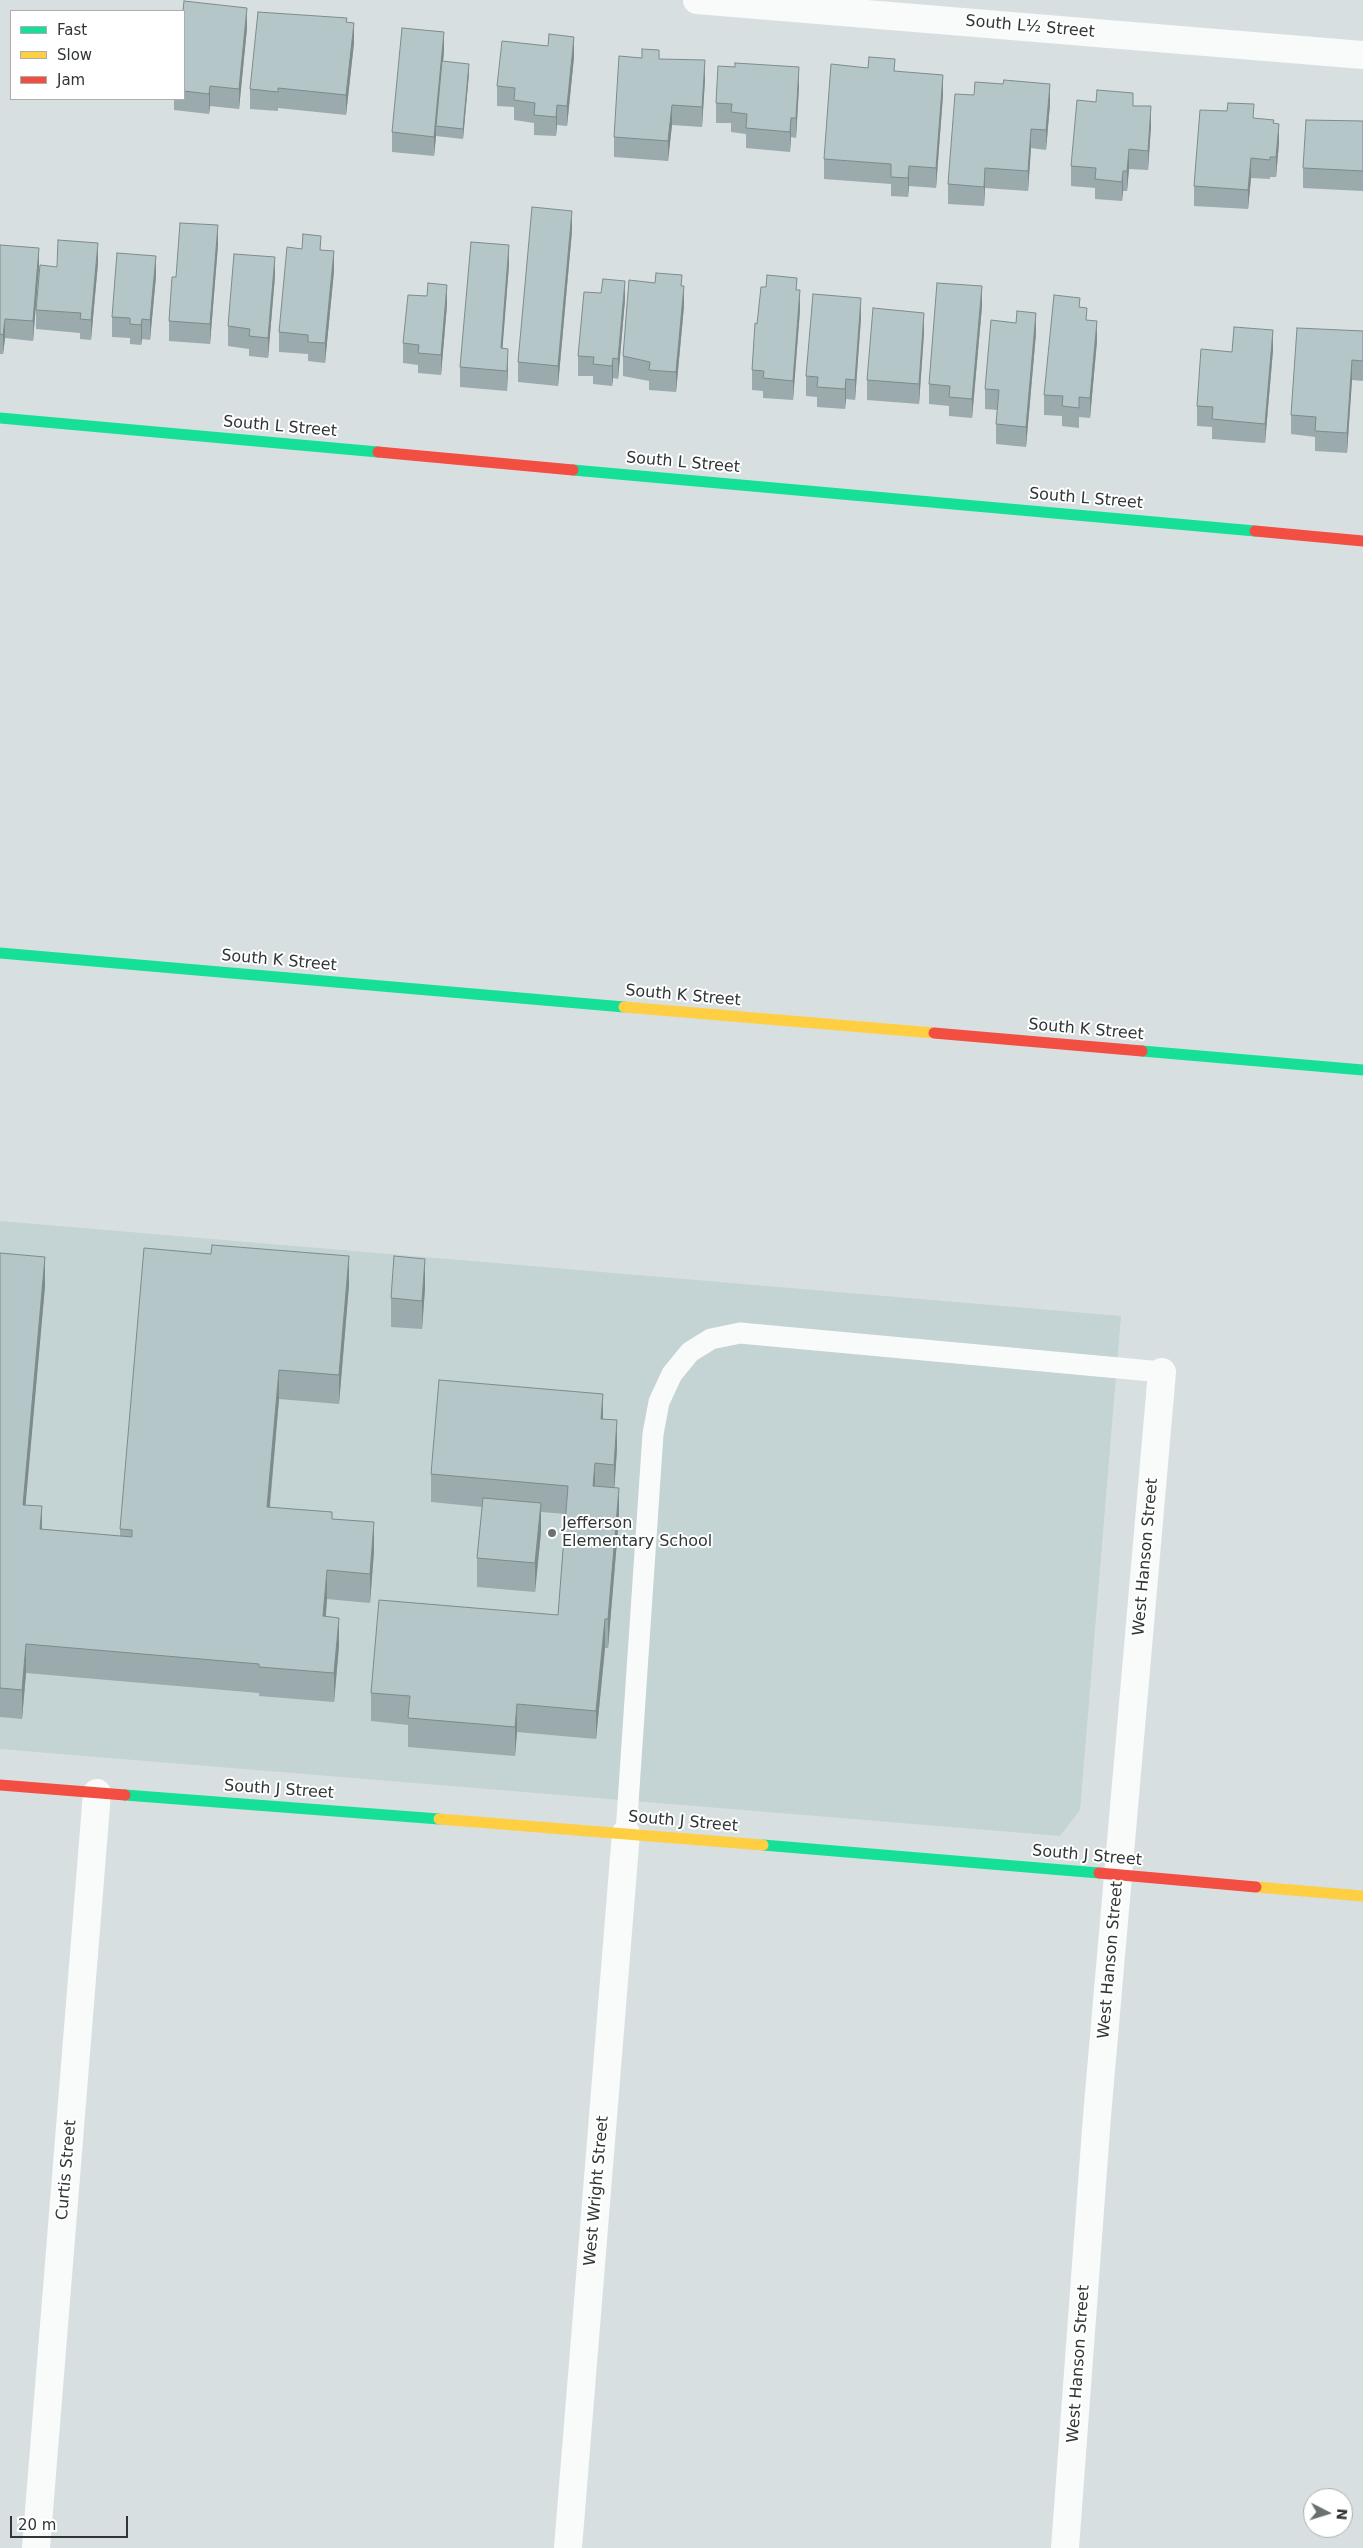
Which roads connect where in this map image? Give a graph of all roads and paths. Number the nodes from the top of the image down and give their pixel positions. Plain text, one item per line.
1 (697, 0) edge
2 (1363, 55) edge
3 (0, 418) edge
4 (1363, 541) edge
5 (0, 954) edge
6 (1363, 1070) edge
7 (1162, 1372) joint
8 (0, 1785) edge
9 (97, 1793) junction
10 (626, 1833) junction
11 (1118, 1875) junction
12 (1363, 1896) edge
13 (36, 2548) edge
14 (568, 2548) edge
15 (1065, 2548) edge

1 - 2 street, South L½ Street
3 - 4 street, South L Street
5 - 6 street, South K Street
7 - 10 lane
7 - 11 street, West Hanson Street
8 - 9 street, South J Street
9 - 10 street, South J Street
9 - 13 street, Curtis Street
10 - 11 street, South J Street
10 - 14 street, West Wright Street
11 - 12 street, South J Street
11 - 15 street, West Hanson Street

